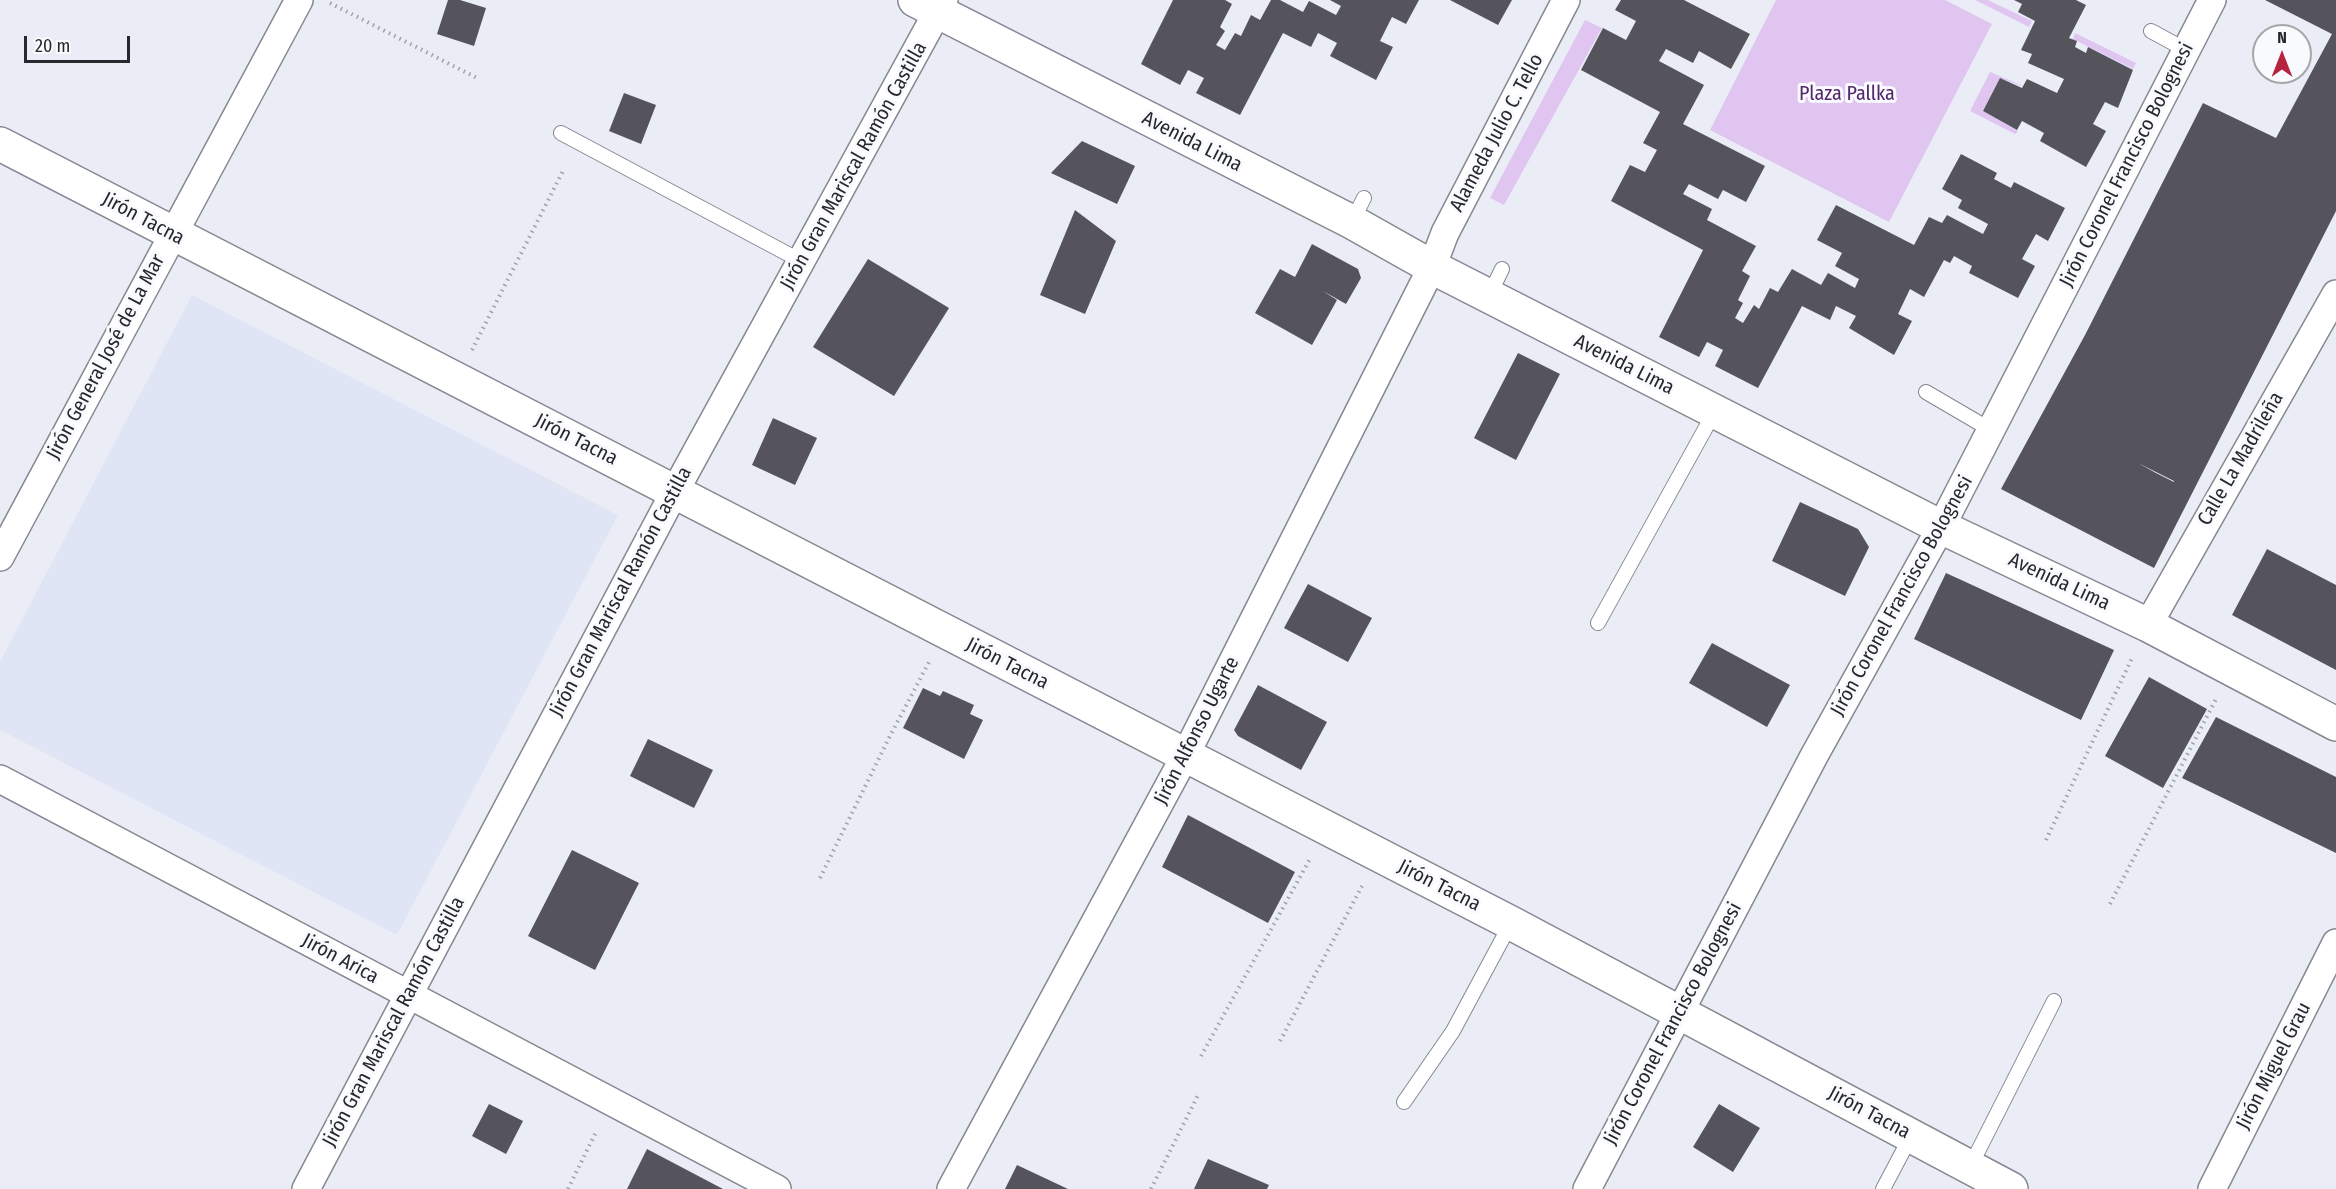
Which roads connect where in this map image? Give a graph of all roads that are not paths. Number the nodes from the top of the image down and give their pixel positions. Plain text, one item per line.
1 (299, 0) edge
2 (1566, 0) edge
3 (2212, 0) edge
4 (932, 4) edge
5 (2151, 31) dead end
6 (2187, 50) junction
7 (561, 133) dead end
8 (0, 144) edge
9 (171, 234) junction
10 (801, 261) junction
11 (1432, 267) junction
12 (2336, 294) edge
13 (1926, 392) dead end
14 (1715, 411) junction
15 (1991, 430) junction
16 (675, 490) junction
17 (1941, 527) junction
18 (0, 556) edge
19 (1598, 623) dead end
20 (2148, 625) junction
21 (2336, 724) edge
22 (1185, 756) junction
23 (0, 779) edge
24 (1511, 922) junction
25 (2336, 943) edge
26 (408, 995) junction
27 (2054, 1001) dead end
28 (1677, 1013) junction
29 (1404, 1102) dead end
30 (1911, 1136) junction
31 (1970, 1167) junction
32 (306, 1189) edge
33 (777, 1189) edge
34 (951, 1189) edge
35 (1587, 1189) edge
36 (1883, 1189) edge
37 (2011, 1189) edge
38 (2212, 1189) edge

1 - 9 street, Jirón General José de La Mar
2 - 11 street, Alameda Julio C. Tello
3 - 6 street, Jirón Coronel Francisco Bolognesi
4 - 10 street, Jirón Gran Mariscal Ramón Castilla
4 - 11 street, Avenida Lima
5 - 6 lane
6 - 15 street, Jirón Coronel Francisco Bolognesi
7 - 10 lane
8 - 9 street, Jirón Tacna
9 - 16 street, Jirón Tacna
9 - 18 street, Jirón General José de La Mar
10 - 16 street, Jirón Gran Mariscal Ramón Castilla
11 - 14 street, Avenida Lima
11 - 22 street, Jirón Alfonso Ugarte
12 - 20 street, Calle La Madrileña
13 - 15 lane
14 - 17 street, Avenida Lima
14 - 19 lane
15 - 17 street, Jirón Coronel Francisco Bolognesi
16 - 22 street, Jirón Tacna
16 - 26 street, Jirón Gran Mariscal Ramón Castilla
17 - 20 street, Avenida Lima
17 - 28 street, Jirón Coronel Francisco Bolognesi
20 - 21 street, Avenida Lima
22 - 24 street, Jirón Tacna
22 - 34 street, Jirón Alfonso Ugarte
23 - 26 street, Jirón Arica
24 - 28 street, Jirón Tacna
24 - 29 lane
25 - 38 street, Jirón Miguel Grau
26 - 32 street, Jirón Gran Mariscal Ramón Castilla
26 - 33 street, Jirón Arica
27 - 31 lane
28 - 30 street, Jirón Tacna
28 - 35 street, Jirón Coronel Francisco Bolognesi
30 - 31 street, Jirón Tacna
30 - 36 lane
31 - 37 street, Jirón Tacna

